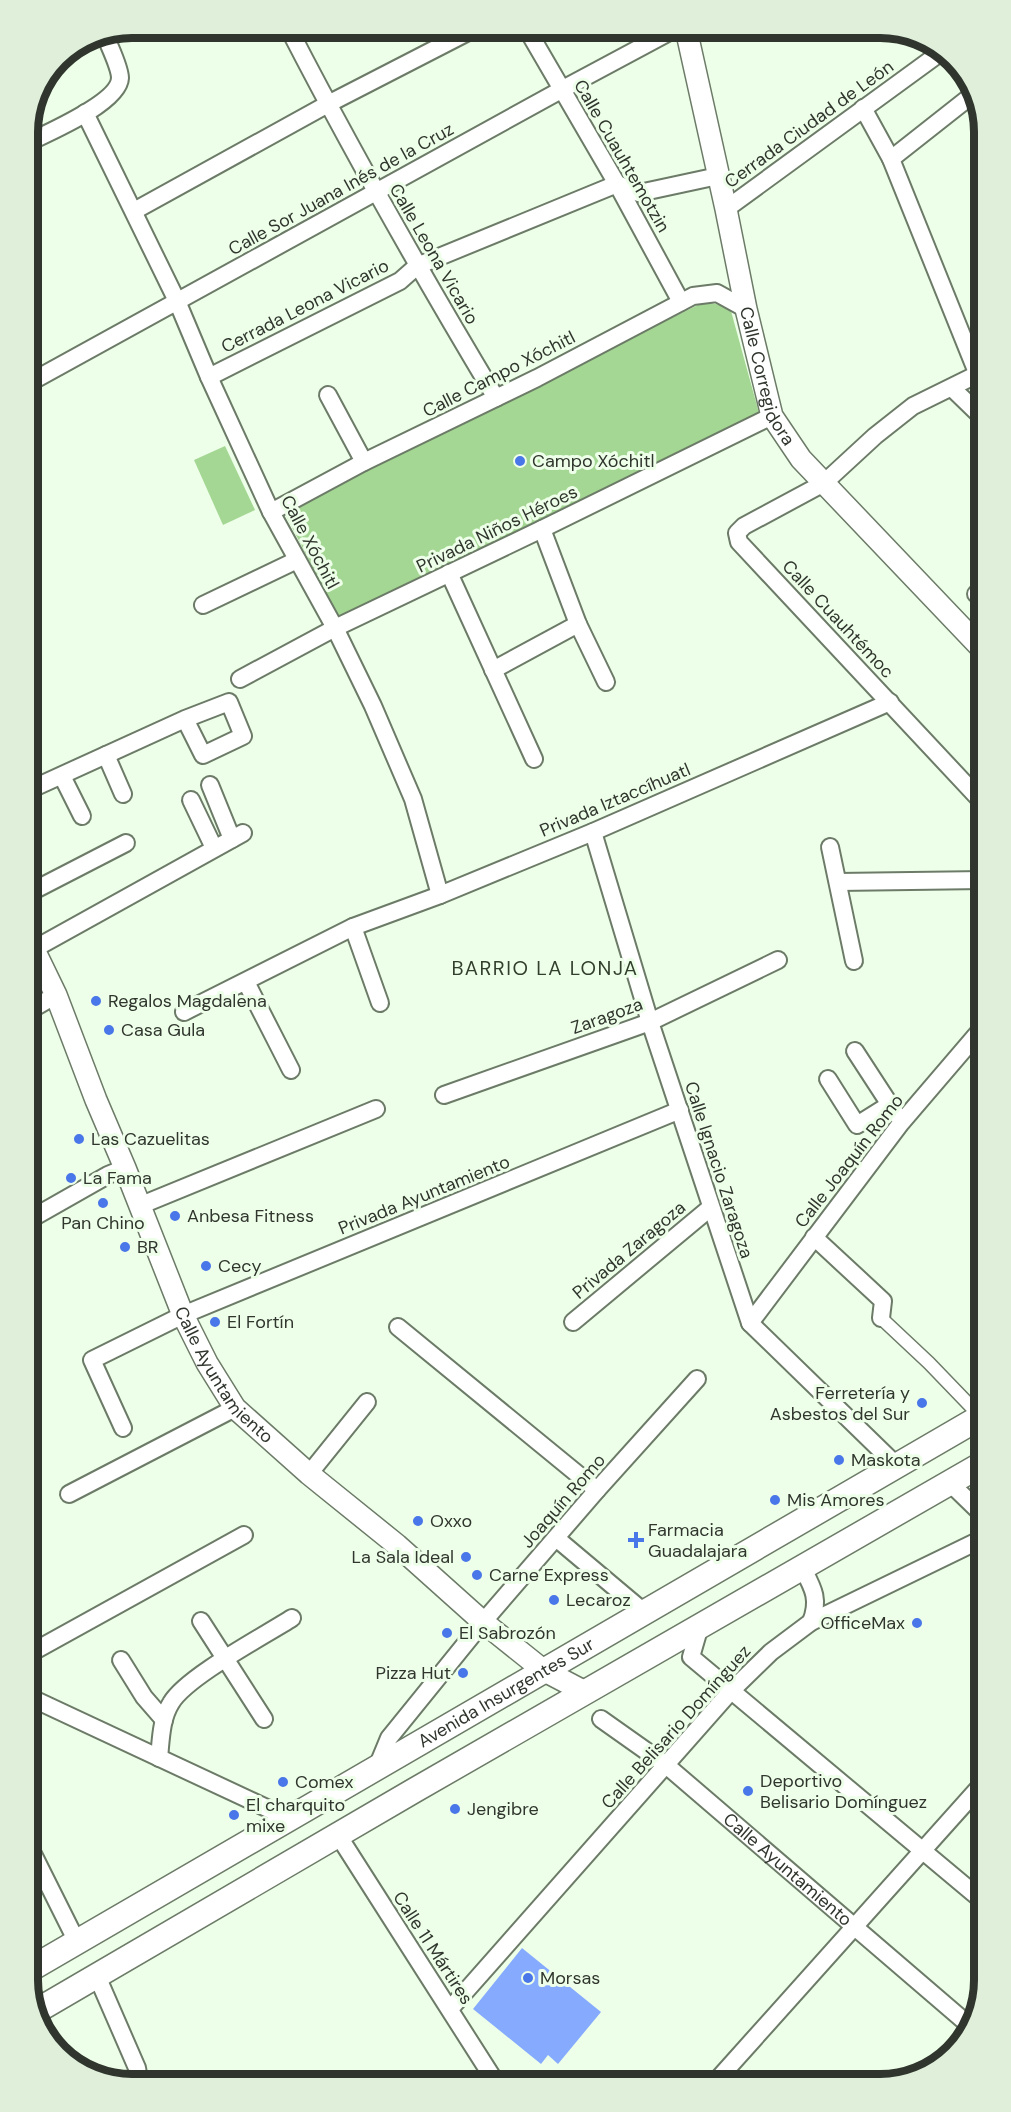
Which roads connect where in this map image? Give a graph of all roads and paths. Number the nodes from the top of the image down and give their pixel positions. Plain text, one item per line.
1 (294, 38) edge
2 (456, 38) edge
3 (532, 38) edge
4 (658, 38) edge
5 (688, 38) edge
6 (107, 41) edge
7 (936, 56) edge
8 (561, 90) junction
9 (967, 99) edge
10 (328, 104) junction
11 (863, 108) junction
12 (85, 113) junction
13 (38, 137) edge
14 (891, 159) junction
15 (718, 176) junction
16 (617, 184) junction
17 (376, 192) junction
18 (726, 209) junction
19 (134, 211) junction
20 (417, 267) junction
21 (177, 301) junction
22 (681, 302) junction
23 (746, 309) junction
24 (974, 356) edge
25 (209, 377) junction
26 (974, 377) edge
27 (38, 378) edge
28 (952, 388) junction
29 (328, 395) dead end
30 (496, 398) junction
31 (974, 409) edge
32 (772, 416) junction
33 (364, 462) junction
34 (825, 483) junction
35 (271, 512) junction
36 (542, 529) junction
37 (297, 560) junction
38 (449, 573) junction
39 (203, 605) dead end
40 (578, 624) junction
41 (335, 628) junction
42 (974, 640) edge
43 (493, 670) junction
44 (240, 679) dead end
45 (606, 682) dead end
46 (890, 702) junction
47 (185, 719) dead end
48 (106, 755) junction
49 (534, 759) dead end
50 (62, 777) junction
51 (210, 785) dead end
52 (38, 787) edge
53 (974, 793) edge
54 (123, 794) dead end
55 (191, 800) dead end
56 (82, 816) dead end
57 (593, 831) junction
58 (126, 843) dead end
59 (830, 847) dead end
60 (214, 848) junction
61 (974, 880) edge
62 (838, 882) junction
63 (38, 888) edge
64 (440, 896) junction
65 (353, 927) junction
66 (38, 938) edge
67 (38, 958) edge
68 (778, 960) dead end
69 (854, 961) dead end
70 (246, 982) junction
71 (56, 995) junction
72 (380, 1003) dead end
73 (38, 1006) edge
74 (184, 1012) dead end
75 (650, 1022) junction
76 (974, 1038) edge
77 (855, 1051) dead end
78 (291, 1070) dead end
79 (828, 1079) dead end
80 (444, 1095) dead end
81 (890, 1105) junction
82 (376, 1109) dead end
83 (680, 1110) junction
84 (901, 1123) junction
85 (125, 1168) junction
86 (139, 1206) junction
87 (710, 1208) junction
88 (38, 1215) edge
89 (814, 1237) junction
90 (183, 1315) junction
91 (882, 1318) joint
92 (573, 1322) dead end
93 (750, 1323) junction
94 (398, 1327) dead end
95 (697, 1379) dead end
96 (367, 1402) dead end
97 (974, 1407) edge
98 (235, 1408) junction
99 (974, 1421) edge
100 (123, 1428) dead end
101 (897, 1466) junction
102 (974, 1469) edge
103 (309, 1474) junction
104 (950, 1483) junction
105 (597, 1490) junction
106 (69, 1494) dead end
107 (974, 1506) edge
108 (244, 1535) dead end
109 (556, 1538) junction
110 (974, 1543) edge
111 (802, 1567) junction
112 (814, 1588) junction
113 (849, 1603) junction
114 (644, 1612) junction
115 (292, 1618) dead end
116 (201, 1621) dead end
117 (483, 1622) junction
118 (811, 1622) junction
119 (700, 1626) junction
120 (38, 1649) edge
121 (225, 1659) junction
122 (121, 1660) dead end
123 (543, 1670) junction
124 (731, 1691) junction
125 (585, 1692) junction
126 (38, 1701) edge
127 (264, 1719) dead end
128 (601, 1719) dead end
129 (164, 1720) junction
130 (159, 1758) junction
131 (666, 1765) junction
132 (377, 1767) junction
133 (974, 1793) edge
134 (288, 1818) junction
135 (338, 1835) junction
136 (922, 1850) junction
137 (38, 1864) edge
138 (974, 1894) edge
139 (856, 1926) junction
140 (77, 1942) junction
141 (38, 1965) edge
142 (97, 1976) junction
143 (42, 2008) edge
144 (450, 2009) junction
145 (964, 2021) edge
146 (138, 2074) edge
147 (491, 2074) edge
148 (723, 2074) edge

1 - 10 street, Calle Leona Vicario
2 - 10 street
3 - 8 street, Calle Cuauhtemotzin
4 - 8 street, Calle Sor Juana Inés de la Cruz
5 - 15 street, Calle Corregidora
6 - 12 street
7 - 11 street, Cerrada Ciudad de León
8 - 16 street, Calle Cuauhtemotzin
8 - 17 street, Calle Sor Juana Inés de la Cruz
9 - 14 street
10 - 17 street, Calle Leona Vicario
10 - 19 street
11 - 14 street
11 - 18 street, Cerrada Ciudad de León
12 - 13 street
12 - 19 street, Calle Xóchitl
14 - 24 street
15 - 16 street
15 - 18 street, Calle Corregidora
16 - 20 street, Cerrada Leona Vicario
16 - 22 street, Calle Cuauhtemotzin
17 - 20 street, Calle Leona Vicario
17 - 21 street, Calle Sor Juana Inés de la Cruz
18 - 23 street, Calle Corregidora
19 - 21 street, Calle Xóchitl
20 - 25 street, Cerrada Leona Vicario
20 - 30 street, Calle Leona Vicario
21 - 25 street, Calle Xóchitl
21 - 27 street, Calle Sor Juana Inés de la Cruz
22 - 23 street, Calle Campo Xóchitl
22 - 30 street, Calle Campo Xóchitl
23 - 32 street, Calle Corregidora
25 - 35 street, Calle Xóchitl
26 - 28 street
28 - 31 street
28 - 34 street
29 - 33 street
30 - 33 street, Calle Campo Xóchitl
32 - 34 street, Calle Corregidora
32 - 36 street, Privada Niños Héroes
33 - 35 street, Calle Campo Xóchitl
34 - 42 street, Calle Corregidora
34 - 46 street, Calle Cuauhtémoc
35 - 37 street, Calle Xóchitl
36 - 38 street, Privada Niños Héroes
36 - 40 street
37 - 39 street
37 - 41 street, Calle Xóchitl
38 - 41 street, Privada Niños Héroes
38 - 43 street
40 - 43 street
40 - 45 street
41 - 44 street, Privada Niños Héroes
41 - 64 street, Calle Xóchitl
43 - 49 street
46 - 53 street, Calle Cuauhtémoc
46 - 57 street, Privada Iztaccíhuatl
47 - 48 street
48 - 50 street
48 - 54 street
50 - 52 street
50 - 56 street
51 - 60 street
55 - 60 street
57 - 64 street, Privada Iztaccíhuatl
57 - 75 street, Calle Ignacio Zaragoza
58 - 63 street
59 - 62 street
60 - 66 street
61 - 62 street
62 - 69 street
64 - 65 street, Privada Iztaccíhuatl
65 - 70 street, Privada Iztaccíhuatl
65 - 72 street
67 - 71 street, Calle Ayuntamiento
68 - 75 street, Zaragoza
70 - 74 street, Privada Iztaccíhuatl
70 - 78 street
71 - 73 street
71 - 85 street, Calle Ayuntamiento
75 - 80 street, Zaragoza
75 - 83 street, Calle Ignacio Zaragoza
76 - 84 street, Calle Joaquín Romo
77 - 81 street
79 - 81 street
81 - 84 street
82 - 86 street
83 - 87 street, Calle Ignacio Zaragoza
83 - 90 street, Privada Ayuntamiento
84 - 89 street, Calle Joaquín Romo
85 - 86 street, Calle Ayuntamiento
85 - 88 street
86 - 90 street, Calle Ayuntamiento
87 - 92 street, Privada Zaragoza
87 - 93 street, Calle Ignacio Zaragoza
89 - 91 street
89 - 93 street, Calle Joaquín Romo
90 - 98 street, Calle Ayuntamiento
90 - 100 street, Privada Ayuntamiento
91 - 97 street
93 - 101 street, Calle Ignacio Zaragoza
94 - 105 street
95 - 105 street, Joaquín Romo
96 - 103 street
98 - 103 street, Calle Ayuntamiento
98 - 106 street
99 - 101 main road, Avenida Insurgentes Sur
101 - 114 main road, Avenida Insurgentes Sur
102 - 104 main road
103 - 117 street, Calle Ayuntamiento
104 - 107 street
104 - 111 main road
105 - 109 street, Joaquín Romo
108 - 120 street
109 - 114 street
109 - 117 street, Joaquín Romo
110 - 113 street, Calle Belisario Domínguez
111 - 112 street
111 - 119 main road
112 - 113 street
112 - 118 street
113 - 118 street, Calle Belisario Domínguez
114 - 123 main road, Avenida Insurgentes Sur
115 - 121 street
116 - 121 street
117 - 123 street, Calle Ayuntamiento
117 - 132 street, Joaquín Romo
118 - 124 street, Calle Belisario Domínguez
119 - 124 street
119 - 125 main road
121 - 127 street
121 - 129 street
122 - 129 street
123 - 125 street, Calle Ayuntamiento
123 - 132 main road, Avenida Insurgentes Sur
124 - 131 street, Calle Belisario Domínguez
124 - 136 street
125 - 135 main road
126 - 130 street
128 - 131 street, Calle Ayuntamiento
129 - 130 street
130 - 134 street
131 - 139 street, Calle Ayuntamiento
131 - 144 street, Calle Belisario Domínguez
132 - 134 main road, Avenida Insurgentes Sur
133 - 136 street
134 - 140 main road, Avenida Insurgentes Sur
135 - 142 main road
135 - 144 street, Calle 11 Mártires
136 - 138 street
136 - 139 street
137 - 140 street
139 - 145 street, Calle Ayuntamiento
139 - 148 street
140 - 141 main road, Avenida Insurgentes Sur
142 - 143 main road
142 - 146 street
144 - 147 street, Calle 11 Mártires

